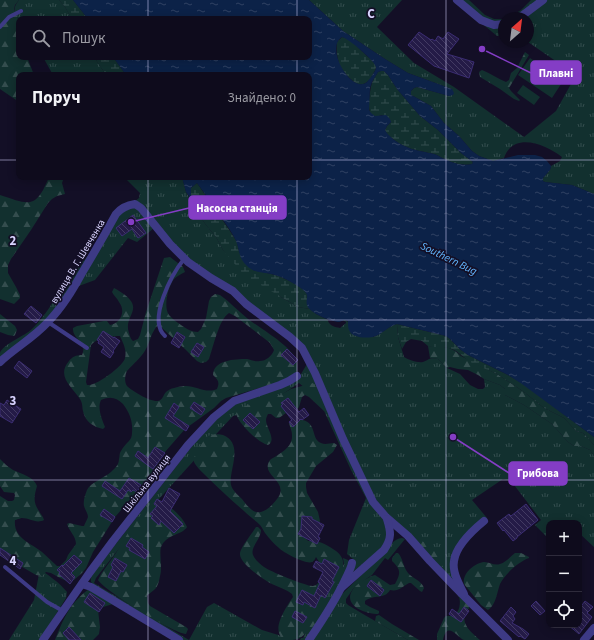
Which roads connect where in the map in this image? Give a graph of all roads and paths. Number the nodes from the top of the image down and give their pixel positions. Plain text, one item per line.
1 (457, 0) edge
2 (543, 0) edge
3 (21, 10) dead end
4 (527, 12) edge
5 (498, 25) edge
6 (0, 27) edge
7 (184, 259) junction
8 (48, 322) junction
9 (165, 336) dead end
10 (87, 348) dead end
11 (0, 362) edge
12 (297, 376) dead end
13 (386, 518) junction
14 (484, 521) dead end
15 (408, 536) junction
16 (390, 542) junction
17 (352, 563) dead end
18 (5, 567) dead end
19 (82, 584) junction
20 (341, 588) junction
21 (466, 598) junction
22 (63, 611) junction
23 (594, 628) edge
24 (43, 640) edge
25 (179, 640) edge
26 (309, 640) edge
27 (508, 640) edge
28 (584, 640) edge

1 - 5 street
2 - 4 street
3 - 6 lane
7 - 8 street, вулиця В. Г. Шевченка
7 - 9 lane
7 - 13 street
8 - 10 lane
8 - 11 street, вулиця В. Г. Шевченка
12 - 19 street, Шкільна вулиця
13 - 15 street
13 - 16 street
14 - 21 street
15 - 16 street
15 - 21 street
16 - 20 street
17 - 20 street
18 - 22 lane
19 - 22 street, Шкільна вулиця
19 - 25 street
20 - 26 street
21 - 27 street
22 - 24 street, Шкільна вулиця
23 - 28 street

